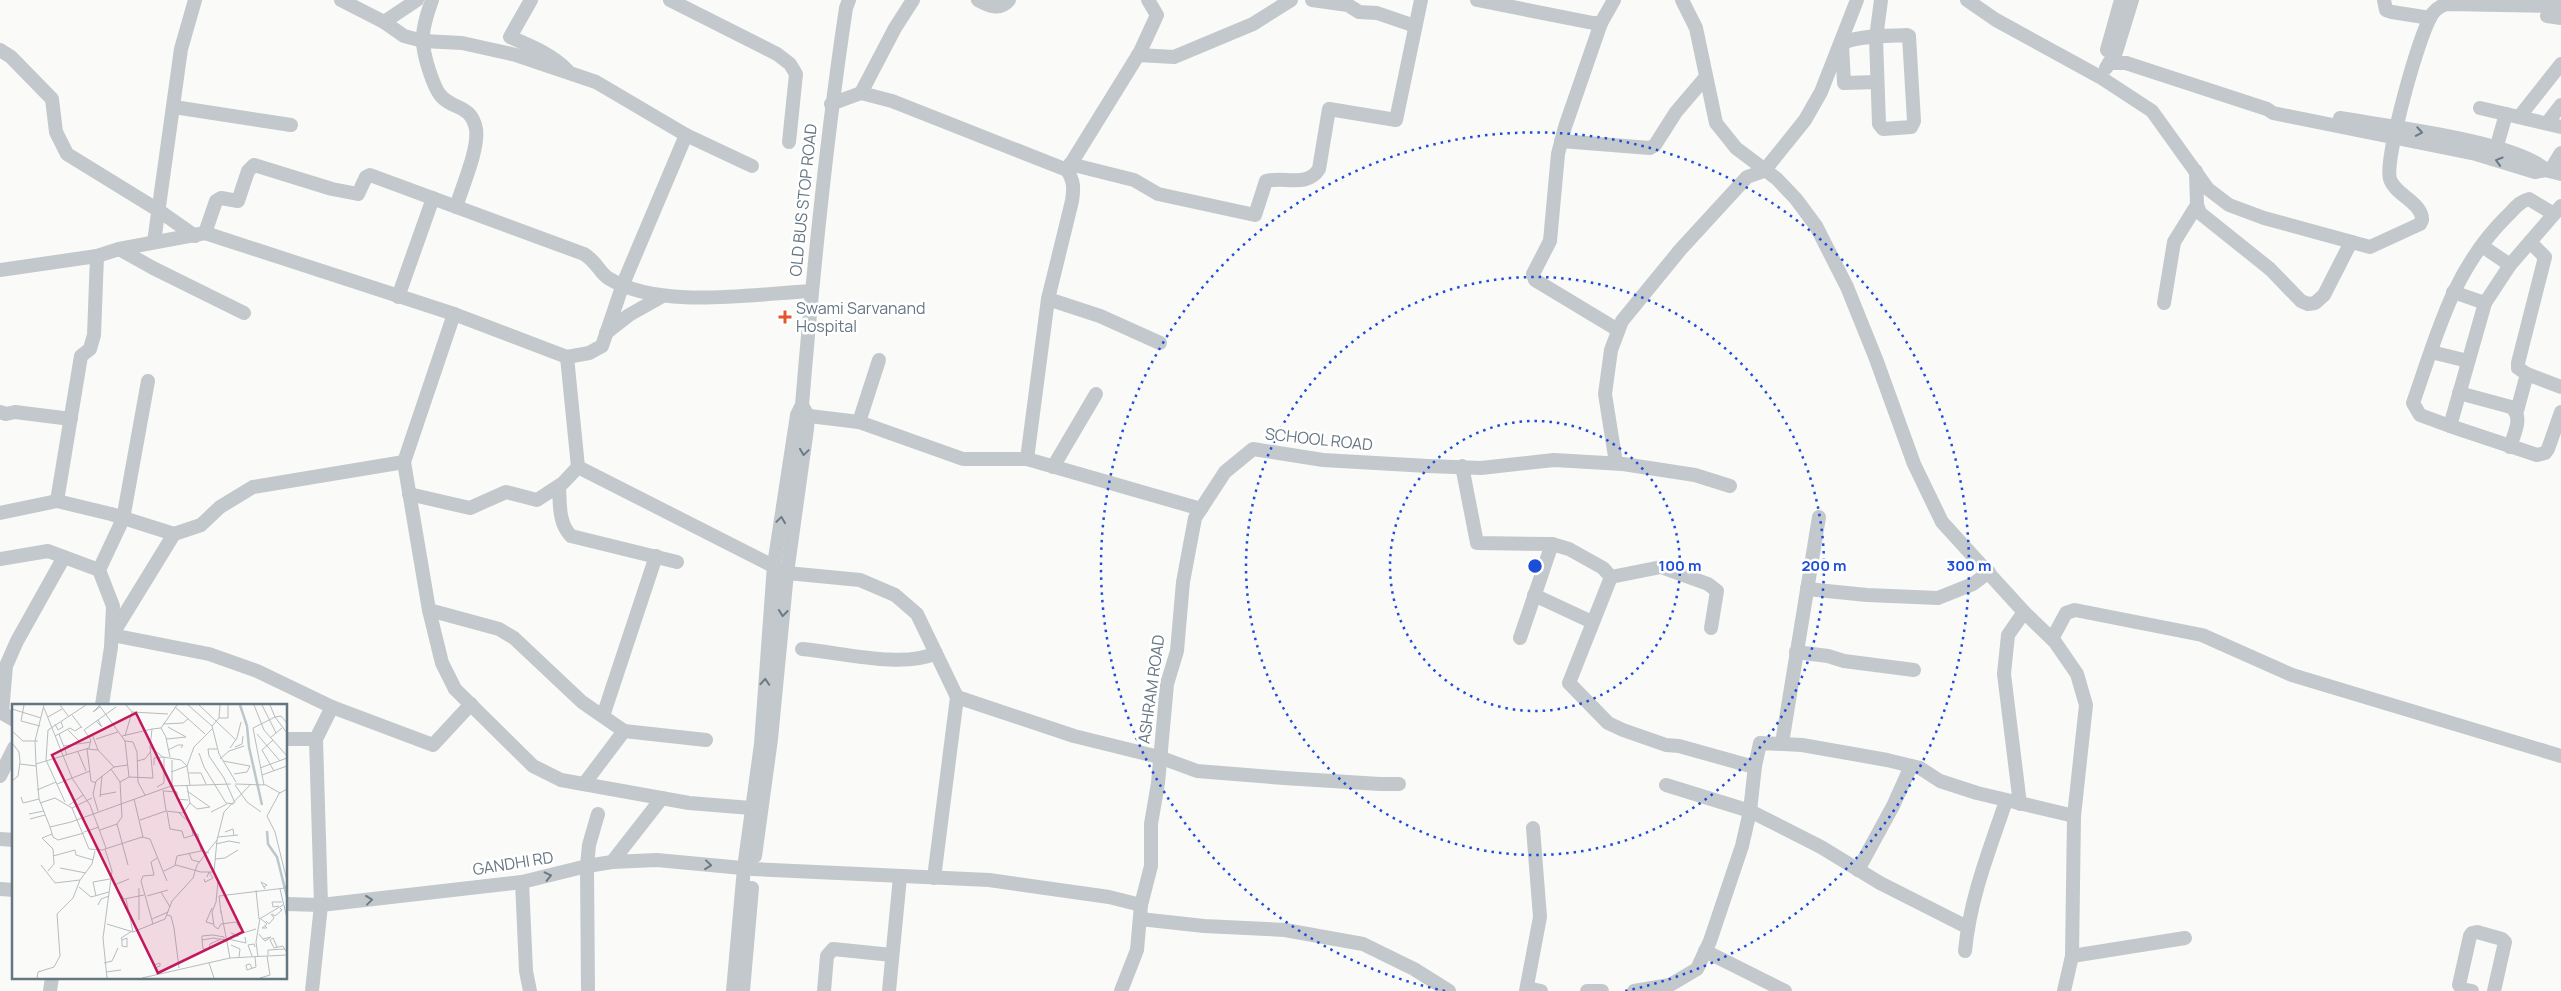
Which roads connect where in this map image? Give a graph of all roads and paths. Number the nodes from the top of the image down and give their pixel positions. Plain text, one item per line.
1 (195, 0) edge
2 (342, 0) edge
3 (417, 0) edge
4 (432, 0) edge
5 (532, 0) edge
6 (670, 0) edge
7 (849, 0) edge
8 (914, 0) edge
9 (978, 0) edge
10 (1009, 0) edge
11 (1148, 0) edge
12 (1291, 0) edge
13 (1312, 0) edge
14 (1421, 0) edge
15 (1477, 0) edge
16 (1614, 0) edge
17 (1682, 0) edge
18 (1857, 0) edge
19 (1881, 0) edge
20 (1967, 0) edge
21 (2121, 0) edge
22 (2132, 0) edge
23 (2384, 0) edge
24 (2481, 2) edge
25 (2561, 6) edge
26 (2430, 18) junction
27 (384, 22) junction
28 (1601, 23) junction
29 (1415, 26) junction
30 (1876, 38) junction
31 (423, 41) junction
32 (0, 50) edge
33 (1138, 54) junction
34 (2560, 58) edge
35 (2109, 63) junction
36 (571, 74) junction
37 (2100, 77) junction
38 (1705, 78) junction
39 (1877, 82) junction
40 (861, 94) junction
41 (831, 104) junction
42 (2561, 105) edge
43 (174, 107) junction
44 (2480, 108) dead end
45 (2512, 115) junction
46 (2547, 123) junction
47 (291, 125) dead end
48 (2561, 127) edge
49 (2395, 133) junction
50 (686, 135) junction
51 (1561, 141) junction
52 (789, 142) dead end
53 (2461, 145) junction
54 (2496, 148) junction
55 (2561, 152) edge
56 (752, 166) dead end
57 (1069, 166) junction
58 (1764, 171) junction
59 (2196, 171) junction
60 (2552, 172) edge
61 (433, 198) junction
62 (2197, 206) junction
63 (456, 207) junction
64 (158, 210) junction
65 (2557, 210) edge
66 (200, 235) junction
67 (154, 242) junction
68 (2351, 242) junction
69 (2530, 242) junction
70 (2482, 246) junction
71 (119, 249) junction
72 (96, 256) junction
73 (2510, 265) junction
74 (0, 270) edge
75 (623, 284) junction
76 (811, 291) junction
77 (2453, 292) junction
78 (398, 297) junction
79 (661, 297) junction
80 (1048, 299) junction
81 (2164, 303) dead end
82 (2485, 303) junction
83 (244, 313) dead end
84 (454, 314) junction
85 (1618, 330) junction
86 (606, 333) junction
87 (1160, 343) dead end
88 (2431, 352) junction
89 (567, 357) junction
90 (879, 360) dead end
91 (2468, 362) junction
92 (2527, 374) junction
93 (148, 381) dead end
94 (2561, 387) edge
95 (2460, 393) junction
96 (1096, 394) dead end
97 (2517, 411) junction
98 (0, 412) edge
99 (802, 412) junction
100 (2561, 412) edge
101 (71, 419) junction
102 (859, 422) junction
103 (2450, 426) junction
104 (2510, 447) junction
105 (1027, 459) junction
106 (404, 462) junction
107 (1616, 463) junction
108 (1462, 466) junction
109 (578, 467) junction
110 (1054, 467) junction
111 (559, 486) junction
112 (1730, 486) dead end
113 (409, 494) junction
114 (57, 501) junction
115 (1201, 509) junction
116 (0, 513) edge
117 (1819, 517) dead end
118 (123, 519) junction
119 (174, 534) junction
120 (1552, 544) junction
121 (656, 556) junction
122 (64, 557) junction
123 (0, 559) edge
124 (677, 562) dead end
125 (774, 565) junction
126 (99, 570) junction
127 (1989, 572) junction
128 (787, 573) junction
129 (1611, 577) junction
130 (1807, 589) junction
131 (1534, 595) junction
132 (429, 610) junction
133 (2024, 612) junction
134 (1592, 622) junction
135 (1711, 628) dead end
136 (112, 635) junction
137 (1520, 638) dead end
138 (2052, 639) junction
139 (802, 649) dead end
140 (1796, 652) junction
141 (936, 653) junction
142 (3, 666) edge
143 (1914, 670) dead end
144 (957, 697) junction
145 (102, 704) edge
146 (471, 704) junction
147 (332, 706) junction
148 (603, 716) junction
149 (12, 719) edge
150 (624, 731) junction
151 (288, 739) edge
152 (316, 739) junction
153 (706, 740) dead end
154 (1782, 743) junction
155 (12, 752) edge
156 (2561, 756) edge
157 (1159, 757) junction
158 (1755, 766) junction
159 (1911, 766) junction
160 (0, 776) edge
161 (584, 784) junction
162 (1399, 784) dead end
163 (1666, 785) dead end
164 (662, 798) junction
165 (2006, 801) junction
166 (2020, 804) junction
167 (752, 808) junction
168 (1750, 811) junction
169 (598, 814) dead end
170 (2074, 816) junction
171 (1533, 828) dead end
172 (612, 862) junction
173 (587, 866) junction
174 (749, 869) junction
175 (1858, 870) junction
176 (900, 877) junction
177 (934, 878) junction
178 (522, 882) junction
179 (288, 904) edge
180 (321, 905) junction
181 (1141, 912) junction
182 (1967, 927) junction
183 (2185, 938) dead end
184 (1965, 951) dead end
185 (1705, 952) junction
186 (892, 954) junction
187 (2072, 956) junction
188 (52, 978) edge
189 (1531, 990) edge
190 (50, 991) edge
191 (312, 991) edge
192 (530, 991) edge
193 (588, 991) edge
194 (732, 991) edge
195 (743, 991) edge
196 (824, 991) edge
197 (889, 991) edge
198 (1121, 991) edge
199 (1450, 991) edge
200 (1587, 991) edge
201 (1602, 991) edge
202 (1634, 991) edge
203 (1785, 991) edge
204 (2064, 991) edge
205 (2472, 991) edge
206 (2494, 991) edge

1 - 43 street
2 - 27 street
3 - 27 street
4 - 31 street
5 - 36 street
6 - 52 street
7 - 41 street, OLD BUS STOP ROAD
8 - 40 street
9 - 10 street
11 - 33 street
12 - 33 street
13 - 29 street
14 - 29 street
15 - 28 street
16 - 28 street
17 - 38 street
18 - 58 street
19 - 30 street
20 - 37 street
21 - 35 street
22 - 35 street
23 - 26 street
24 - 25 street
24 - 26 street
26 - 49 street
27 - 31 street
28 - 51 street
29 - 57 street
30 - 39 street
30 - 39 street
30 - 39 street
31 - 36 street
31 - 63 street
32 - 64 street
33 - 57 street
34 - 45 street
35 - 37 street
35 - 49 street
36 - 50 street
37 - 59 street
38 - 51 street
38 - 58 street
40 - 41 street
40 - 57 street
41 - 76 street, OLD BUS STOP ROAD
42 - 46 street
43 - 47 street
43 - 64 street
44 - 45 street
45 - 46 street
45 - 54 street
46 - 48 street
49 - 53 street
49 - 68 street
50 - 56 street
50 - 75 street
51 - 85 street
53 - 54 street
60 -> 53 street
54 - 60 street
55 - 60 street
57 - 80 street
58 - 85 street
58 - 127 street
59 - 62 street
59 - 68 street
61 - 63 street
61 - 66 street
61 - 78 street
62 - 68 street
62 - 81 street
63 - 75 street
64 - 66 street
64 - 67 street
65 - 69 street
65 - 70 street
66 - 67 street
66 - 78 street
67 - 71 street
69 - 73 street
69 - 92 street
70 - 73 street
70 - 77 street
71 - 72 street
71 - 83 street
72 - 74 street
72 - 101 street
73 - 82 street
75 - 79 street
75 - 86 street
76 - 79 street
76 - 99 street, OLD BUS STOP ROAD
77 - 82 street
77 - 88 street
78 - 84 street
79 - 86 street
80 - 87 street
80 - 105 street
82 - 91 street
84 - 89 street
84 - 106 street
85 - 107 street
86 - 89 street
88 - 91 street
88 - 103 street
89 - 109 street
90 - 102 street
91 - 95 street
92 - 94 street
92 - 97 street
93 - 118 street
95 - 97 street
95 - 103 street
96 - 110 street
97 - 104 street
98 - 101 street
99 - 102 street
125 -> 99 street
99 -> 128 street
100 - 104 street
101 - 114 street
102 - 105 street
103 - 104 street
105 - 110 street
106 - 113 street
106 - 119 street
107 - 108 street, SCHOOL ROAD
107 - 112 street, SCHOOL ROAD
108 - 115 street, SCHOOL ROAD
108 - 120 street
109 - 111 street
109 - 125 street
110 - 115 street
111 - 113 street
111 - 121 street
113 - 132 street
114 - 116 street
114 - 118 street
115 - 157 street, ASHRAM ROAD
117 - 130 street
118 - 119 street
118 - 126 street
119 - 136 street
120 - 129 street
120 - 131 street
121 - 124 street
121 - 148 street
122 - 123 street
122 - 126 street
122 - 142 street
125 - 128 street
167 -> 125 street
126 - 136 street
127 - 130 street
127 - 133 street
128 - 141 street
128 -> 174 street
129 - 134 street
129 - 135 street
130 - 140 street
131 - 134 street
131 - 137 street
132 - 146 street
132 - 148 street
133 - 138 street
133 - 166 street
134 - 158 street
136 - 145 street
136 - 147 street
138 - 156 street
138 - 170 street
139 - 141 street
140 - 143 street
140 - 154 street
141 - 144 street
142 - 149 street
144 - 157 street
144 - 177 street
146 - 147 street
146 - 161 street
147 - 152 street
148 - 150 street
150 - 153 street
150 - 161 street
151 - 152 street
152 - 180 street
154 - 158 street
154 - 159 street
155 - 160 street
157 - 162 street
157 - 181 street, ASHRAM ROAD
158 - 168 street
159 - 165 street
159 - 175 street
161 - 164 street
163 - 168 street
164 - 167 street
164 - 172 street
165 - 166 street
165 - 182 street
166 - 170 street
167 - 174 street
168 - 175 street
168 - 185 street
169 - 173 street
170 - 187 street
171 - 189 street
172 - 173 street, GANDHI RD
172 -> 174 street, GANDHI RD
178 -> 173 street, GANDHI RD
173 - 193 street
174 - 176 street, GANDHI RD
174 - 194 street
174 - 195 street
175 - 182 street
176 - 177 street, GANDHI RD
176 - 186 street
177 - 181 street, GANDHI RD
180 -> 178 street, GANDHI RD
178 - 192 street
179 - 180 street, GANDHI RD
180 - 191 street
181 - 198 street, ASHRAM ROAD
181 - 199 street, GANDHI RD
182 - 184 street
183 - 187 street
185 - 202 street
185 - 203 street
186 - 196 street
186 - 197 street
187 - 204 street
188 - 190 street
200 - 201 street
205 - 206 street

